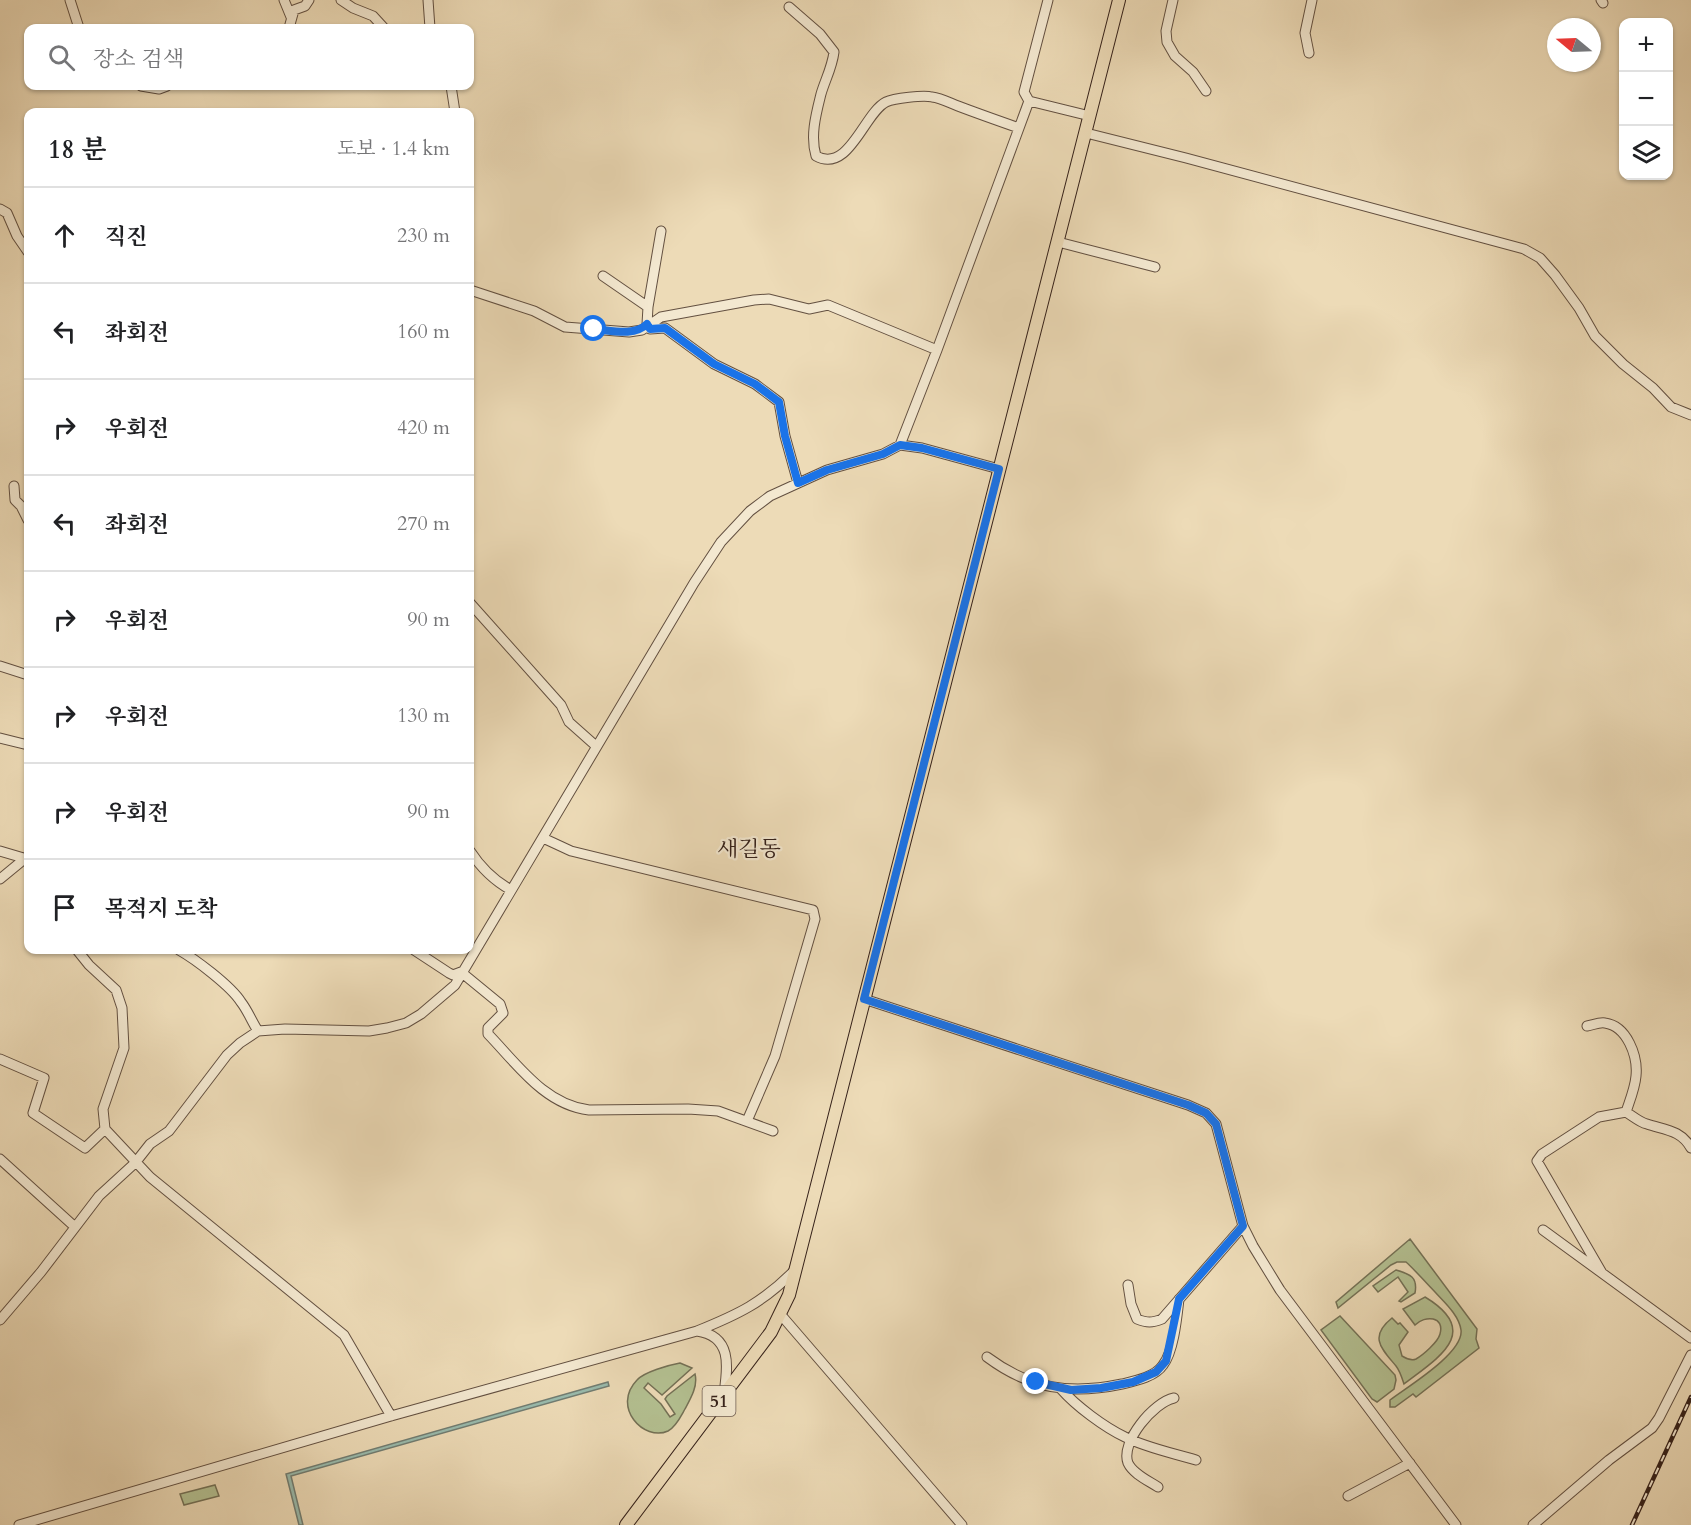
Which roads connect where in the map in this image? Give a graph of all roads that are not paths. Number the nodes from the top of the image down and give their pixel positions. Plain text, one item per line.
1 (70, 0) edge
2 (284, 0) edge
3 (309, 0) edge
4 (341, 0) edge
5 (428, 0) edge
6 (1048, 0) edge
7 (1119, 0) edge
8 (1173, 0) edge
9 (1311, 0) edge
10 (789, 7) dead end
11 (291, 16) junction
12 (78, 24) edge
13 (289, 24) edge
14 (380, 24) edge
15 (430, 24) edge
16 (1309, 54) dead end
17 (452, 90) edge
18 (1206, 91) dead end
19 (1029, 101) junction
20 (455, 108) edge
21 (1090, 116) junction
22 (1019, 128) junction
23 (1086, 133) junction
24 (0, 209) edge
25 (661, 231) dead end
26 (1058, 242) junction
27 (24, 246) edge
28 (1155, 267) dead end
29 (603, 276) dead end
30 (474, 291) edge
31 (648, 307) junction
32 (647, 324) junction
33 (937, 350) junction
34 (1691, 415) edge
35 (900, 445) junction
36 (999, 469) junction
37 (798, 483) junction
38 (14, 486) dead end
39 (24, 512) edge
40 (474, 607) edge
41 (0, 666) edge
42 (24, 674) edge
43 (0, 738) edge
44 (24, 744) edge
45 (596, 746) junction
46 (543, 838) junction
47 (0, 851) edge
48 (24, 857) edge
49 (474, 857) edge
50 (24, 861) edge
51 (0, 879) edge
52 (511, 890) junction
53 (474, 951) edge
54 (80, 954) edge
55 (186, 954) edge
56 (420, 954) edge
57 (472, 954) edge
58 (461, 972) junction
59 (864, 999) junction
60 (1587, 1026) dead end
61 (258, 1031) junction
62 (0, 1059) edge
63 (1626, 1112) junction
64 (747, 1121) junction
65 (105, 1129) junction
66 (773, 1131) dead end
67 (1691, 1148) edge
68 (0, 1159) edge
69 (135, 1163) junction
70 (1243, 1226) junction
71 (75, 1227) junction
72 (1543, 1230) dead end
73 (796, 1269) junction
74 (1602, 1273) junction
75 (1128, 1285) dead end
76 (1179, 1299) junction
77 (781, 1315) junction
78 (0, 1320) edge
79 (698, 1331) junction
80 (1691, 1338) edge
81 (1691, 1355) edge
82 (987, 1357) dead end
83 (1061, 1389) junction
84 (724, 1394) junction
85 (1174, 1398) dead end
86 (391, 1416) junction
87 (1130, 1439) junction
88 (1196, 1460) dead end
89 (1410, 1463) junction
90 (1158, 1487) dead end
91 (1348, 1496) dead end
92 (19, 1525) edge
93 (626, 1525) edge
94 (962, 1525) edge
95 (1456, 1525) edge
96 (1533, 1525) edge

1 - 12 street
2 - 11 street
3 - 11 street
4 - 14 street
5 - 15 street
6 - 19 street
7 - 21 main road, 51
8 - 18 street
9 - 16 street
10 - 22 street
11 - 13 street
17 - 20 street
19 - 21 street
19 - 22 street
21 - 23 main road, 51
22 - 33 street
23 - 26 main road, 51
23 - 34 street
24 - 27 street
25 - 31 street
26 - 28 street
26 - 36 main road, 51
29 - 31 street
30 - 32 street
31 - 32 street
32 - 33 street
32 - 37 street
33 - 35 street
35 - 36 street
35 - 37 street
36 - 59 main road, 51
37 - 45 street
38 - 39 street
40 - 45 street
41 - 42 street
43 - 44 street
45 - 46 street
46 - 52 street
46 - 64 street
47 - 48 street
49 - 52 street
50 - 51 street
52 - 53 street
54 - 65 street
55 - 61 street
56 - 58 street
57 - 58 street
58 - 61 street
58 - 64 street
59 - 70 street
59 - 73 main road, 51
60 - 63 street
61 - 69 street
62 - 65 street
63 - 67 street
63 - 74 street
64 - 66 street
65 - 69 street
68 - 71 street
69 - 71 street
69 - 86 street
70 - 76 street
70 - 89 street
71 - 78 street
72 - 74 street
73 - 77 main road, 51
73 - 79 street
74 - 80 street
75 - 76 street
76 - 83 street
77 - 84 main road, 51
77 - 94 street
79 - 84 street
79 - 86 street
81 - 96 street
82 - 83 street
83 - 87 street
84 - 93 main road, 51
85 - 87 street
86 - 92 street
87 - 88 street
87 - 90 street
89 - 91 street
89 - 95 street

